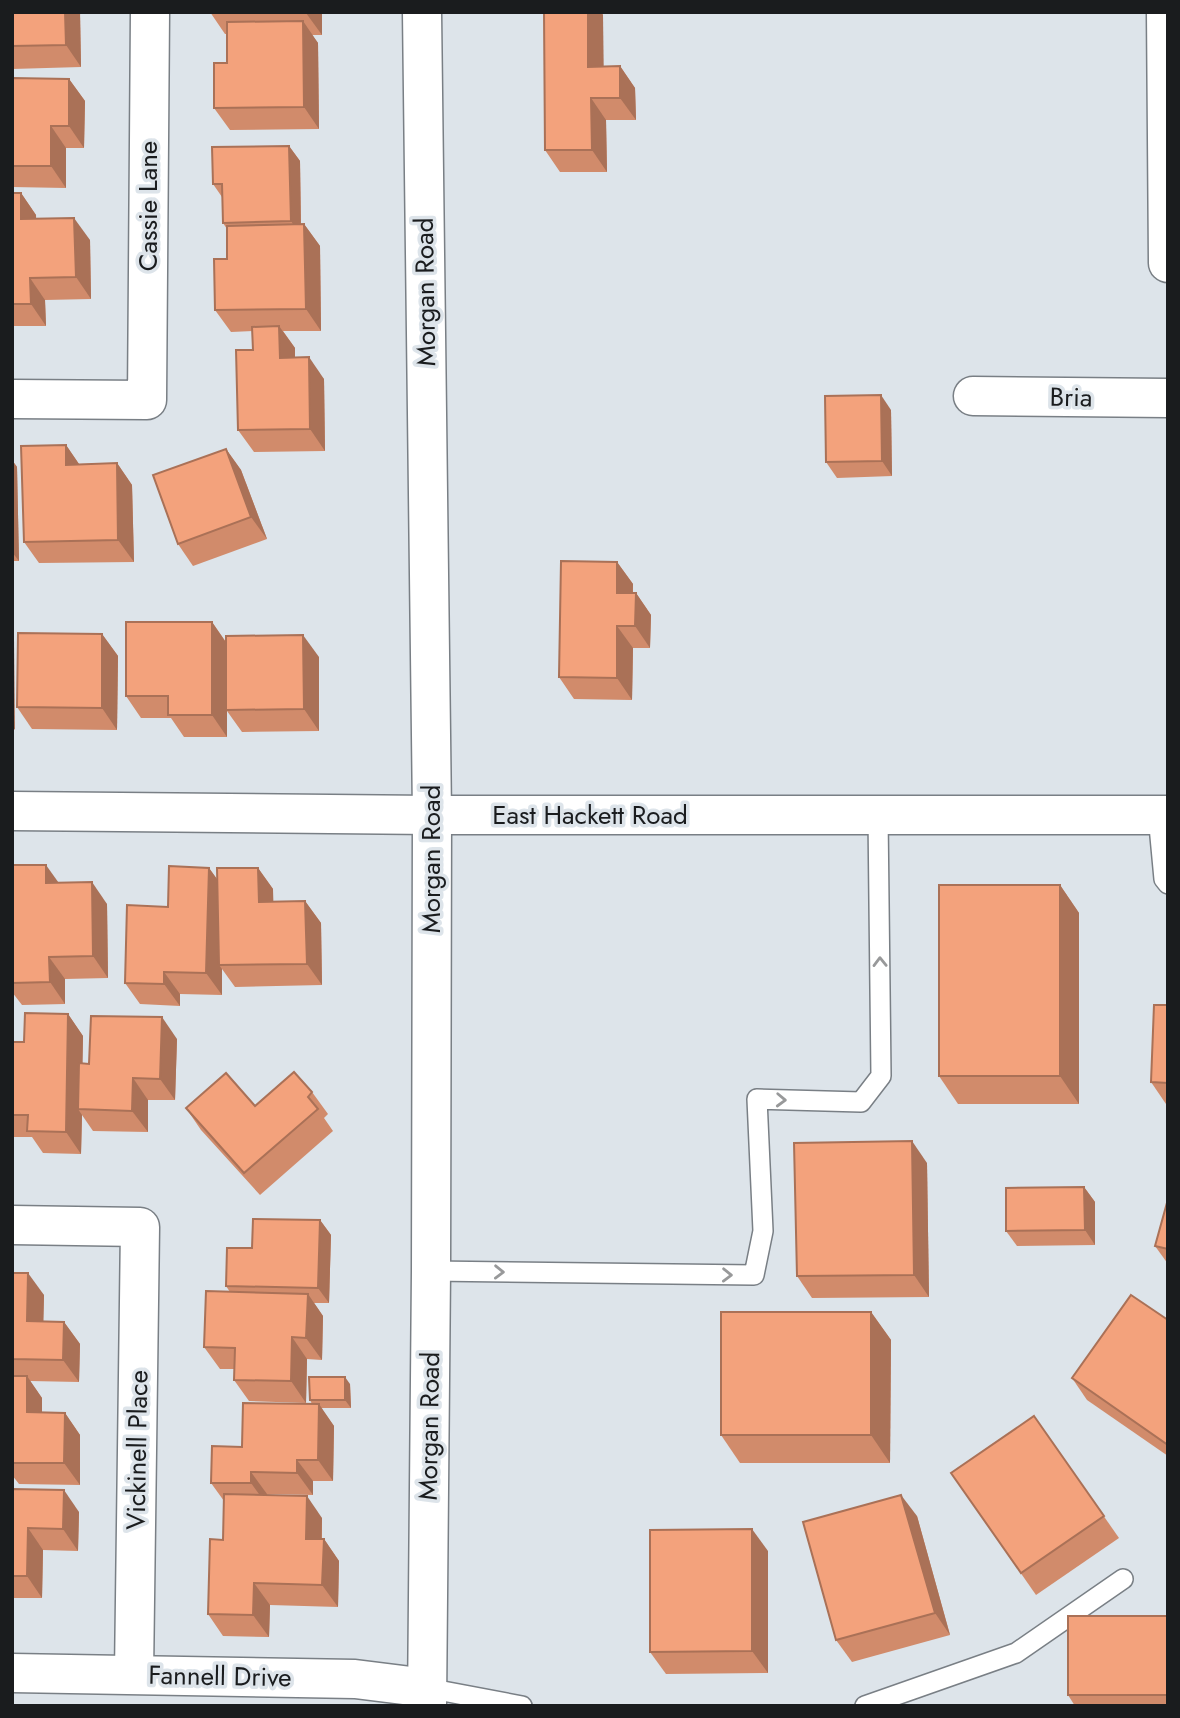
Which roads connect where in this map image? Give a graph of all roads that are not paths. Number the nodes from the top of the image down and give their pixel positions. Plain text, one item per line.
1 (150, 12) edge
2 (422, 12) edge
3 (1166, 12) edge
4 (1168, 262) edge
5 (973, 396) dead end
6 (1168, 398) edge
7 (12, 399) edge
8 (12, 811) edge
9 (432, 815) junction
10 (878, 815) junction
11 (1163, 815) edge
12 (1168, 884) edge
13 (12, 1225) edge
14 (431, 1270) junction
15 (1123, 1579) dead end
16 (12, 1673) edge
17 (134, 1674) junction
18 (427, 1697) edge
19 (522, 1706) edge
20 (865, 1706) edge

1 - 7 street, Cassie Lane
2 - 9 street, Morgan Road
3 - 4 street
5 - 6 street, Bria
8 - 9 street, East Hackett Road
9 - 10 street, East Hackett Road
9 - 14 street, Morgan Road
10 - 11 street, East Hackett Road
14 -> 10 lane
11 - 12 lane
13 - 17 street, Vickinell Place
14 - 18 street, Morgan Road
15 - 20 lane
16 - 17 street, Fannell Drive
17 - 18 street, Fannell Drive
18 - 19 lane

